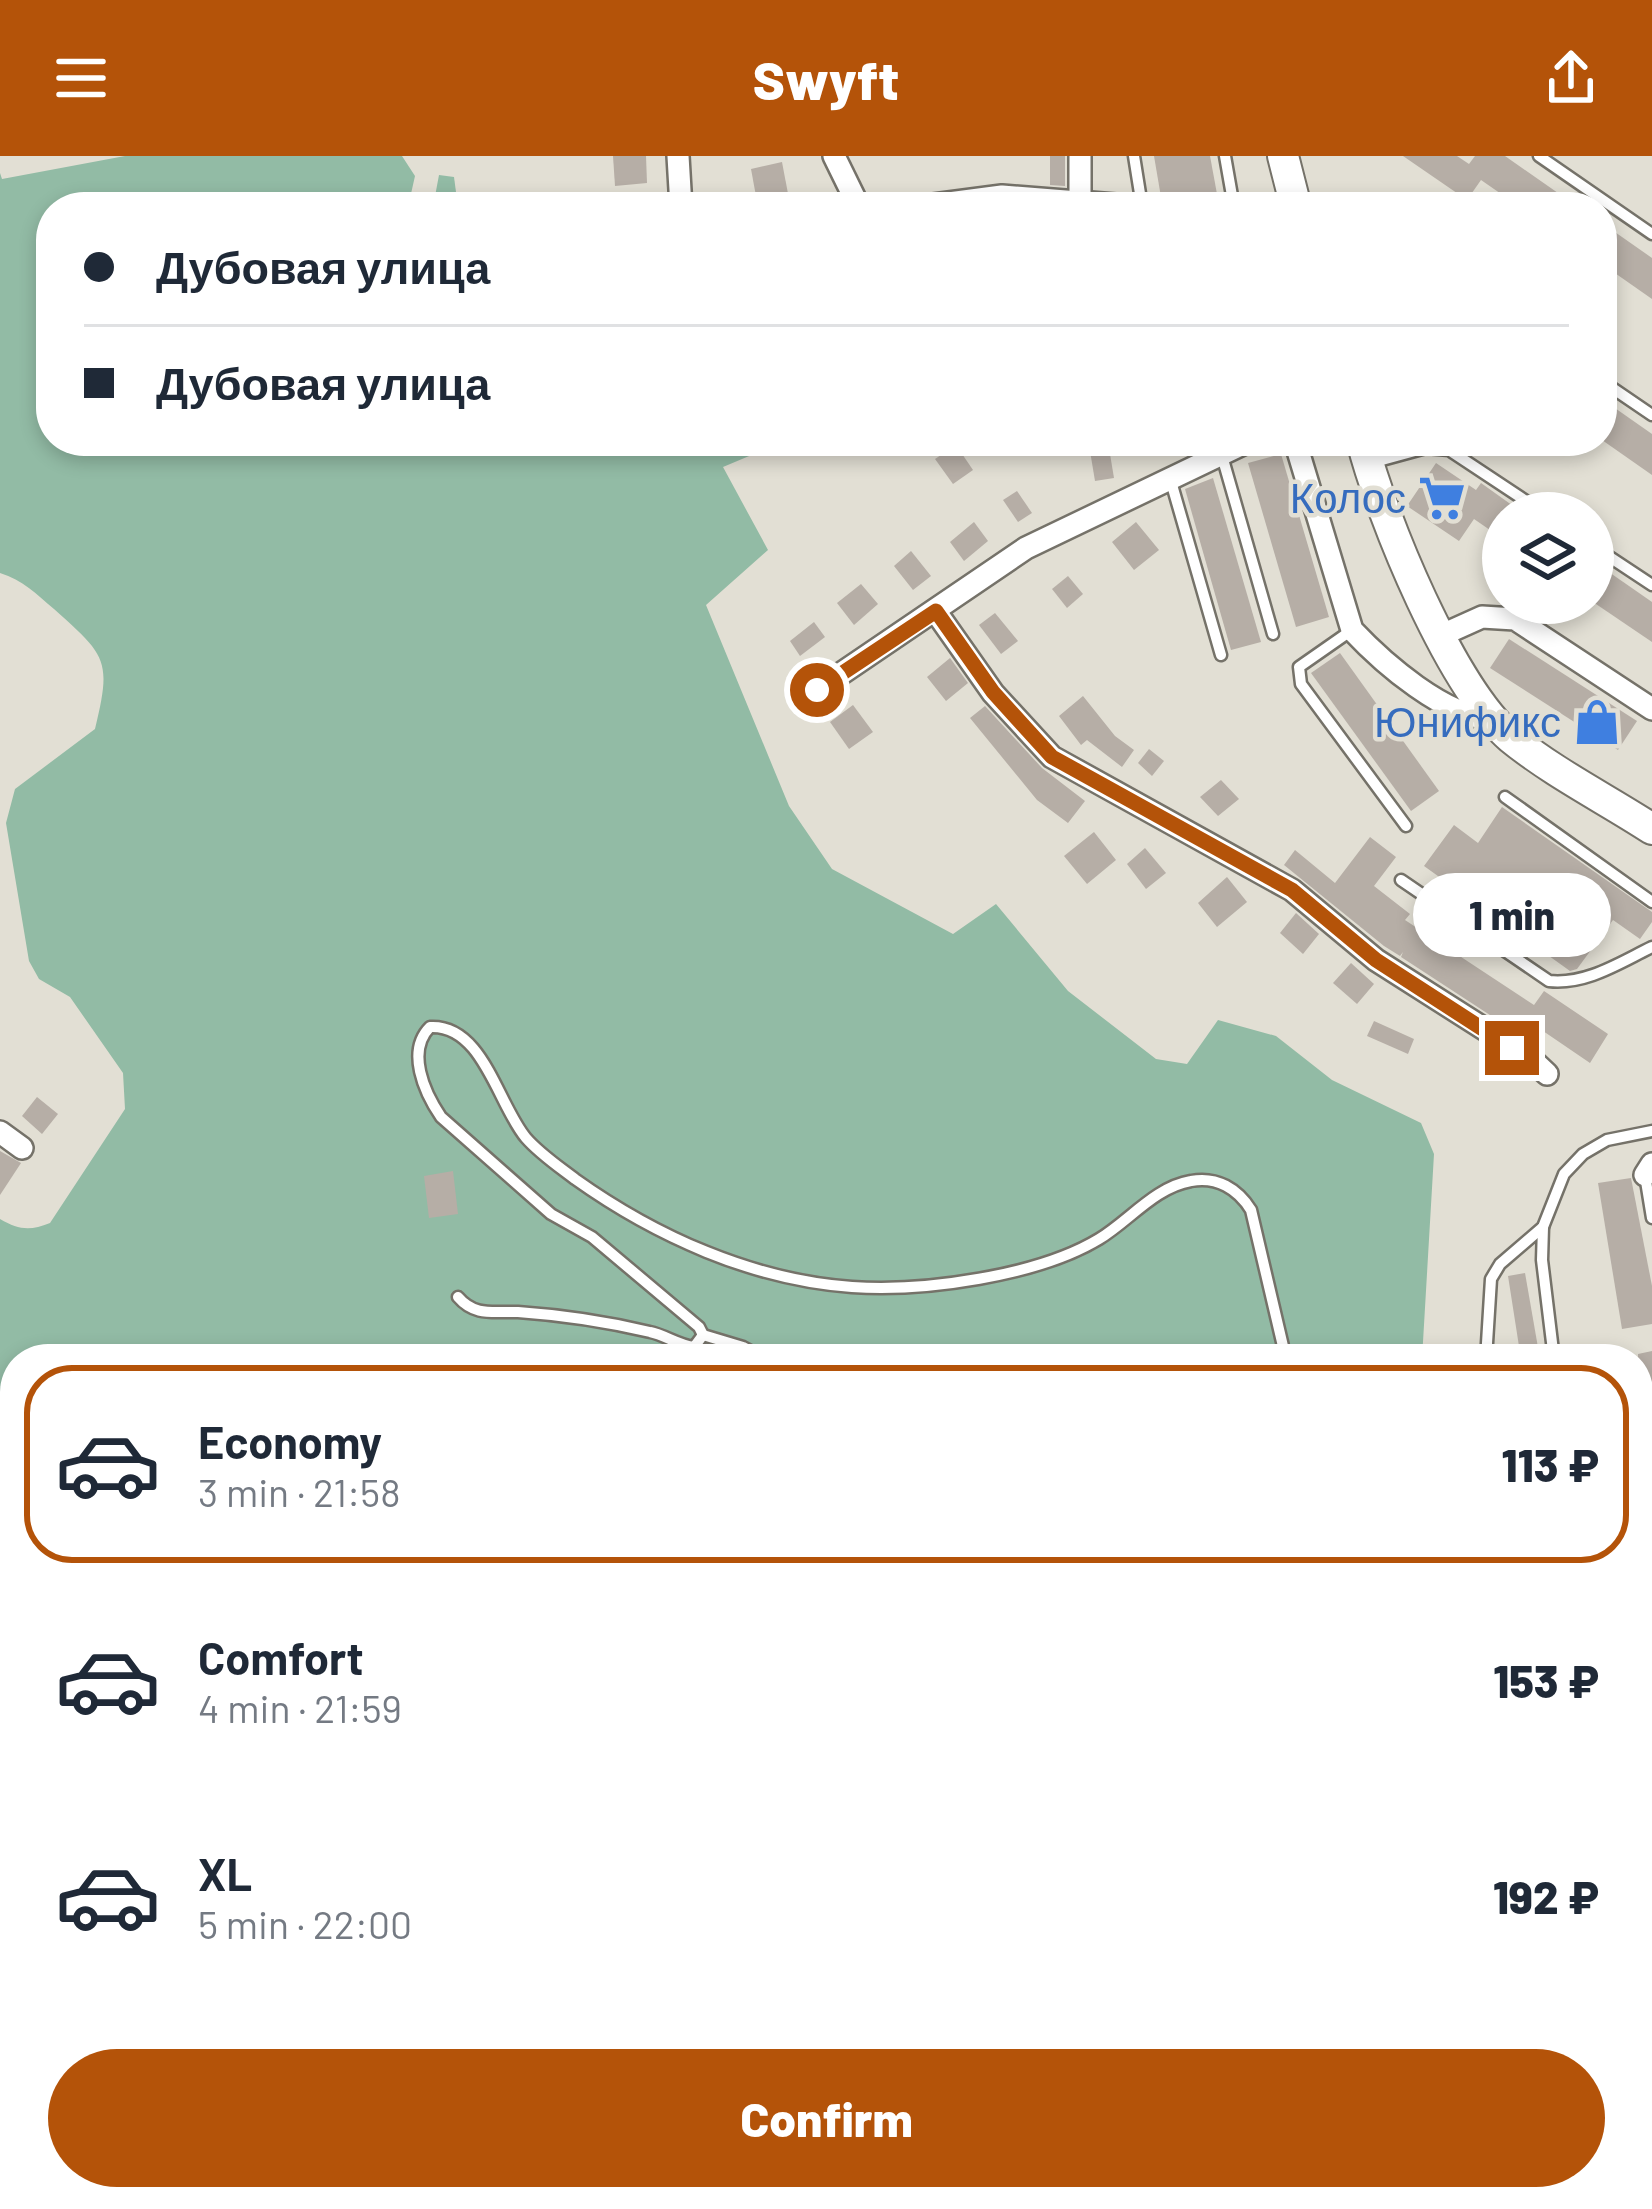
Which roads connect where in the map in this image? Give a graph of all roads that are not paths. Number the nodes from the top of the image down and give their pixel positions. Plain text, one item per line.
1 (678, 156) edge
2 (834, 156) edge
3 (1080, 156) edge
4 (1133, 156) edge
5 (1225, 156) edge
6 (1283, 156) edge
7 (1539, 156) edge
8 (680, 192) edge
9 (852, 192) edge
10 (1080, 192) edge
11 (1139, 192) edge
12 (1231, 192) edge
13 (1288, 192) edge
14 (1591, 192) edge
15 (1617, 210) edge
16 (1652, 234) edge
17 (1617, 391) edge
18 (1652, 415) edge
19 (1220, 456) edge
20 (1222, 456) edge
21 (1300, 456) edge
22 (1366, 456) edge
23 (1458, 456) edge
24 (1170, 478) junction
25 (1512, 492) edge
26 (1614, 560) edge
27 (1652, 585) edge
28 (936, 611) junction
29 (1352, 630) junction
30 (1273, 634) dead end
31 (1442, 635) junction
32 (1221, 655) dead end
33 (817, 690) dead end
34 (1652, 709) edge
35 (1492, 719) junction
36 (1505, 796) dead end
37 (1406, 826) dead end
38 (1652, 829) edge
39 (1401, 880) dead end
40 (1652, 902) edge
41 (1652, 946) edge
42 (1547, 1074) dead end
43 (1652, 1131) edge
44 (0, 1132) edge
45 (22, 1148) dead end
46 (1650, 1170) edge
47 (1652, 1218) edge
48 (1544, 1227) junction
49 (458, 1297) dead end
50 (703, 1335) junction
51 (680, 1344) edge
52 (696, 1344) edge
53 (733, 1344) edge
54 (1282, 1344) edge
55 (1487, 1344) edge
56 (1551, 1344) edge

1 - 8 street
2 - 9 street
3 - 10 street
4 - 11 lane
5 - 12 lane
6 - 13 main road
7 - 14 lane
15 - 16 lane
17 - 18 lane
19 - 24 street
20 - 30 lane
21 - 29 street
22 - 31 main road
23 - 25 lane
24 - 28 street
24 - 32 lane
26 - 27 lane
28 - 33 street
28 - 42 street
29 - 35 street
29 - 37 lane
31 - 34 street
31 - 35 main road
35 - 38 main road
36 - 40 lane
39 - 41 lane
43 - 48 lane
44 - 45 street
46 - 47 lane
48 - 55 lane
48 - 56 lane
49 - 51 lane
50 - 52 lane
50 - 53 lane
50 - 54 lane

